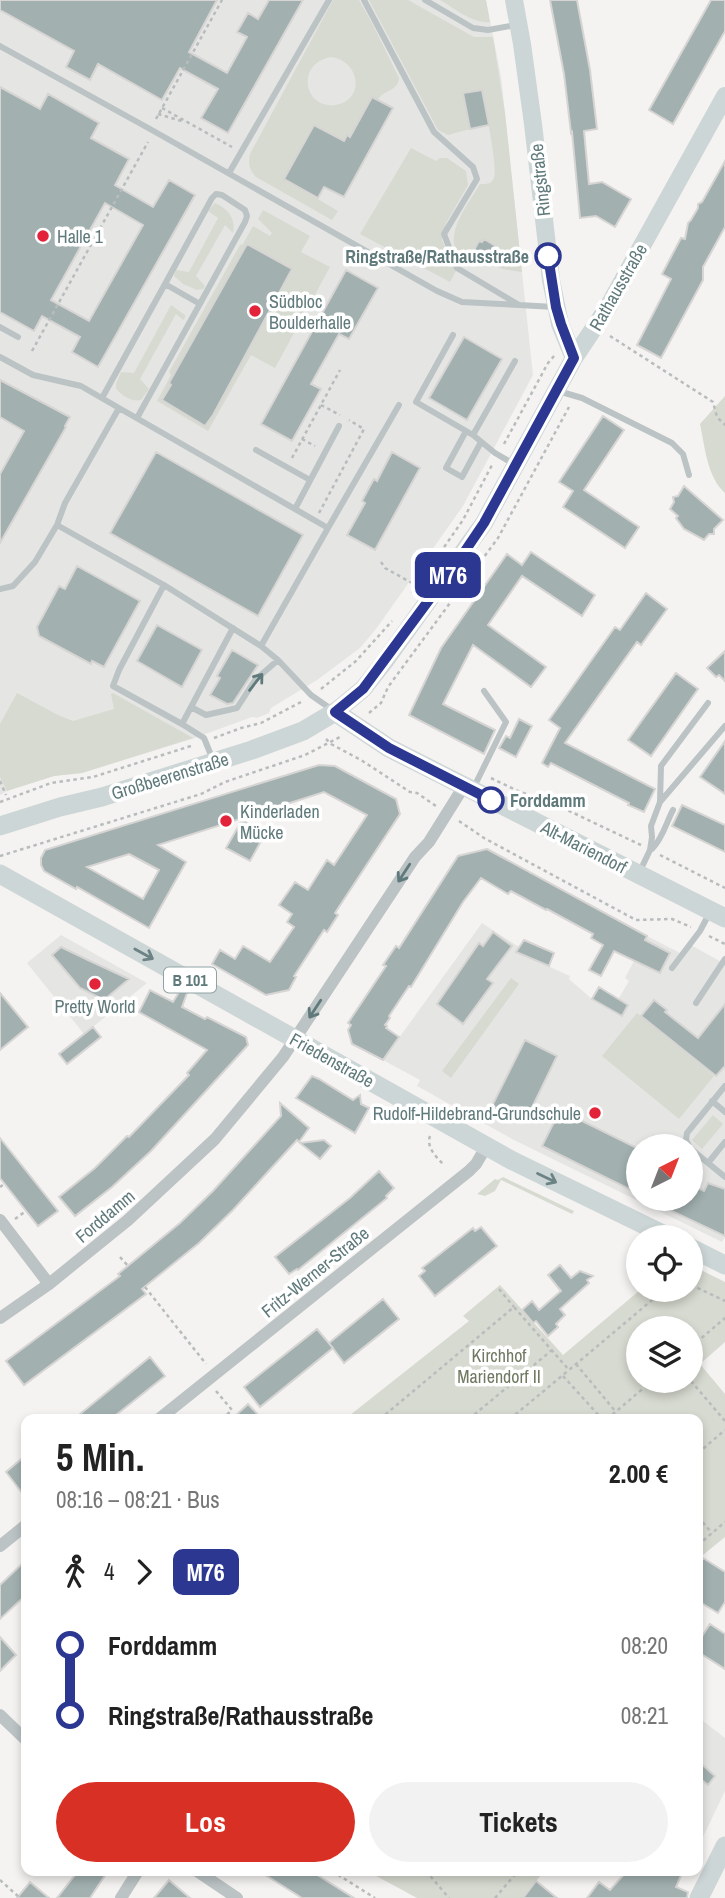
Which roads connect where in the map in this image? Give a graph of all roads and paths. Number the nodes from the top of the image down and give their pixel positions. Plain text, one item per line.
1 (222, 0) edge
2 (329, 0) edge
3 (365, 0) edge
4 (425, 0) edge
5 (514, 0) edge
6 (519, 24) junction
7 (0, 46) edge
8 (725, 96) edge
9 (162, 108) junction
10 (158, 114) junction
11 (191, 124) junction
12 (150, 129) junction
13 (241, 152) junction
14 (229, 173) junction
15 (165, 284) junction
16 (200, 304) junction
17 (519, 305) junction
18 (556, 307) junction
19 (0, 327) edge
20 (453, 335) dead end
21 (610, 336) dead end
22 (18, 337) dead end
23 (32, 351) dead end
24 (0, 357) edge
25 (574, 358) junction
26 (515, 361) dead end
27 (548, 363) dead end
28 (340, 370) dead end
29 (556, 391) junction
30 (102, 398) junction
31 (321, 405) junction
32 (399, 405) dead end
33 (119, 408) junction
34 (137, 418) junction
35 (725, 425) edge
36 (339, 426) dead end
37 (469, 433) junction
38 (302, 439) junction
39 (481, 442) junction
40 (256, 450) dead end
41 (325, 452) junction
42 (498, 455) junction
43 (516, 465) junction
44 (287, 467) junction
45 (689, 475) dead end
46 (310, 480) junction
47 (295, 509) junction
48 (315, 521) junction
49 (57, 526) junction
50 (328, 528) junction
51 (381, 562) dead end
52 (412, 583) dead end
53 (164, 585) junction
54 (0, 589) edge
55 (410, 595) dead end
56 (398, 612) dead end
57 (233, 628) junction
58 (261, 646) junction
59 (278, 660) junction
60 (340, 675) dead end
61 (484, 691) dead end
62 (708, 702) dead end
63 (191, 707) junction
64 (335, 712) junction
65 (279, 714) dead end
66 (182, 724) junction
67 (725, 726) edge
68 (206, 741) junction
69 (305, 755) dead end
70 (360, 760) dead end
71 (213, 762) junction
72 (0, 781) edge
73 (473, 783) junction
74 (6, 795) dead end
75 (0, 802) edge
76 (660, 802) junction
77 (436, 806) dead end
78 (673, 810) dead end
79 (459, 821) dead end
80 (0, 826) edge
81 (650, 850) junction
82 (2, 865) edge
83 (638, 874) junction
84 (725, 888) edge
85 (718, 914) edge
86 (700, 931) junction
87 (725, 944) edge
88 (725, 959) edge
89 (672, 968) dead end
90 (696, 1003) dead end
91 (295, 1039) junction
92 (725, 1086) edge
93 (712, 1101) junction
94 (725, 1112) edge
95 (432, 1133) dead end
96 (687, 1134) edge
97 (725, 1142) edge
98 (486, 1147) junction
99 (704, 1160) edge
100 (708, 1163) junction
101 (443, 1165) dead end
102 (725, 1177) edge
103 (4, 1184) dead end
104 (0, 1187) edge
105 (26, 1210) dead end
106 (15, 1219) dead end
107 (0, 1220) edge
108 (645, 1225) edge
109 (703, 1254) edge
110 (120, 1257) dead end
111 (725, 1265) edge
112 (129, 1267) dead end
113 (49, 1284) junction
114 (145, 1287) dead end
115 (499, 1289) dead end
116 (703, 1291) edge
117 (725, 1301) edge
118 (650, 1302) edge
119 (514, 1307) junction
120 (0, 1318) edge
121 (725, 1318) edge
122 (703, 1337) edge
123 (552, 1350) junction
124 (576, 1364) junction
125 (569, 1370) junction
126 (563, 1376) junction
127 (211, 1378) junction
128 (638, 1393) edge
129 (701, 1393) edge
130 (616, 1412) joint
131 (165, 1414) edge
132 (228, 1414) edge
133 (386, 1414) edge
134 (475, 1414) edge
135 (516, 1414) edge
136 (597, 1414) edge
137 (725, 1421) edge
138 (725, 1430) edge
139 (703, 1449) edge
140 (725, 1522) edge
141 (703, 1523) edge
142 (21, 1529) edge
143 (712, 1533) junction
144 (703, 1541) edge
145 (0, 1546) edge
146 (0, 1715) edge
147 (21, 1735) edge
148 (725, 1846) edge
149 (135, 1876) edge
150 (204, 1876) edge
151 (340, 1876) edge
152 (432, 1876) edge
153 (513, 1876) edge
154 (0, 1880) edge
155 (20, 1898) edge
156 (121, 1898) edge
157 (237, 1898) edge
158 (375, 1898) edge
159 (449, 1898) edge
160 (495, 1898) edge
161 (699, 1898) edge

1 - 9 path
2 - 13 lane
3 - 17 lane
4 - 6 lane
5 - 6 main road, Ringstraße
6 - 18 main road, Ringstraße
7 - 12 lane
8 - 25 main road, Rathausstraße
9 - 10 path
9 - 11 path
10 - 11 path
10 - 12 path
11 - 13 path
12 - 14 lane
12 - 23 path
13 - 14 lane
14 - 17 lane
15 - 16 lane
15 - 16 lane
15 - 30 lane
16 - 34 lane
17 - 18 lane
18 - 25 main road, Ringstraße
19 - 22 lane
20 - 37 lane
21 - 35 path
24 - 30 lane
25 - 29 main road, Rathausstraße
26 - 37 lane
27 - 42 path
28 - 31 path
29 - 43 main road, Rathausstraße
29 - 45 lane
30 - 33 lane
31 - 38 path
31 - 48 path
32 - 50 lane
33 - 34 lane
33 - 49 lane
34 - 47 lane
36 - 41 lane
37 - 39 lane
37 - 39 lane
38 - 41 path
38 - 44 path
39 - 42 lane
40 - 44 lane
41 - 46 lane
42 - 43 lane
42 - 55 path
43 - 64 main road, Rathausstraße
44 - 46 lane
46 - 47 lane
47 - 48 lane
48 - 50 lane
49 - 53 lane
49 - 54 lane
50 - 58 lane
51 - 52 path
53 - 57 lane
53 - 66 lane
56 - 60 path
57 - 58 lane
57 - 63 lane
58 - 59 lane
63 -> 59 lane
59 - 64 lane
61 - 73 lane
62 - 76 lane
63 - 66 lane
64 - 71 main road, Großbeerenstraße
64 - 73 main road, Alt-Mariendorf
65 - 68 path
66 - 68 lane
67 - 76 lane
68 - 71 lane
68 - 75 path
69 - 82 path
70 - 77 path
71 - 80 main road, Großbeerenstraße
72 - 74 path
73 - 81 path
73 - 83 main road, Alt-Mariendorf
73 -> 91 street, Forddamm
76 - 81 lane
78 - 81 lane
79 - 86 path
81 - 83 lane
81 - 84 path
82 -> 91 main road, Friedenstraße / B 101
83 - 85 main road, Alt-Mariendorf
85 - 86 lane
86 - 87 path
86 - 89 lane
88 - 90 lane
91 - 98 main road, Friedenstraße / B 101
91 - 113 street, Forddamm
92 - 93 lane
93 - 94 lane
93 - 96 lane
95 - 101 path
97 - 100 lane
98 -> 108 main road, Friedenstraße / B 101
98 - 127 street, Fritz-Werner-Straße
99 - 100 lane
100 - 102 lane
103 - 104 path
105 - 106 path
107 - 113 street
109 - 111 main road
110 - 112 path
113 - 120 street, Forddamm
114 - 127 path
115 - 119 path
116 - 117 path
118 - 124 path
119 - 123 path
119 - 133 path
121 - 122 path
123 - 125 path
123 - 134 path
124 - 125 path
124 - 130 path
125 - 126 path
126 - 135 path
126 - 136 path
127 - 131 street, Fritz-Werner-Straße
127 - 132 path
128 - 130 path
129 - 137 path
138 - 139 path
140 - 143 path
141 - 143 path
142 - 145 street
143 - 144 path
146 - 147 street
148 - 161 main road
149 - 156 street
150 - 157 street
151 - 158 path
152 - 159 path
153 - 160 path
154 - 155 path

